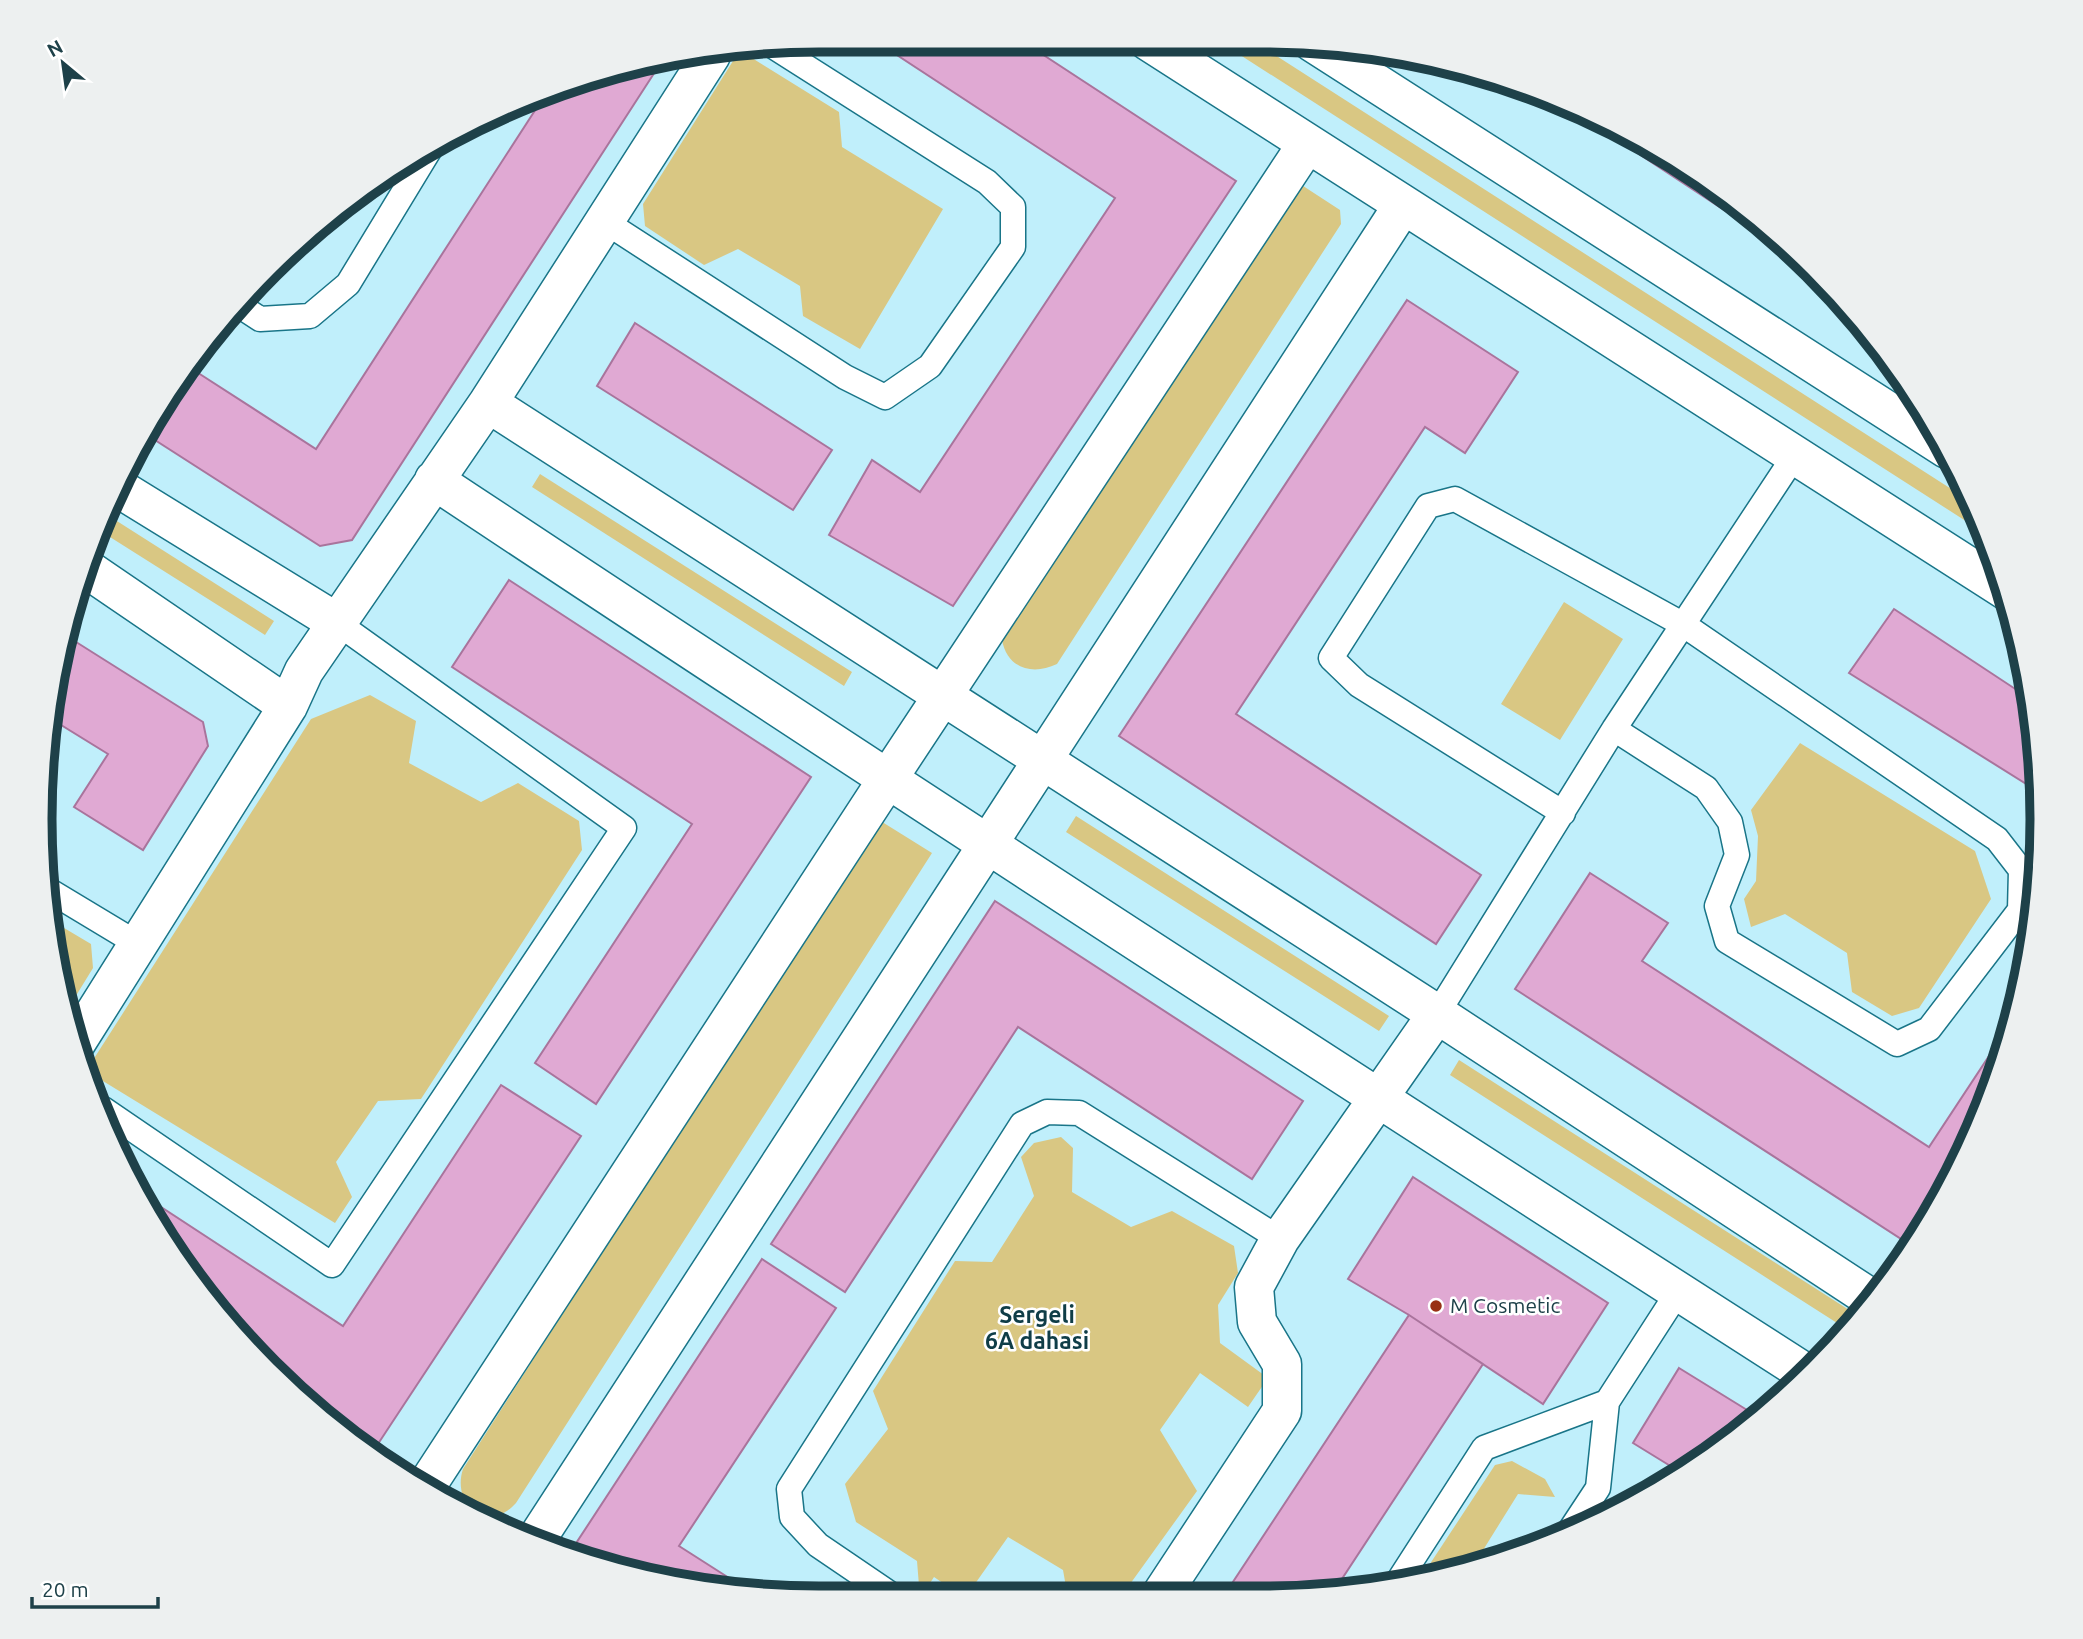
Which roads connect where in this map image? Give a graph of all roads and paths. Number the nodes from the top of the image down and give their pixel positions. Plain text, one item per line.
1 (1165, 52) edge
2 (785, 53) edge
3 (1333, 56) edge
4 (706, 61) edge
5 (1307, 144) junction
6 (420, 165) edge
7 (1403, 205) junction
8 (604, 221) junction
9 (246, 310) edge
10 (488, 403) junction
11 (1929, 437) edge
12 (1795, 455) junction
13 (434, 480) junction
14 (126, 493) edge
15 (93, 573) edge
16 (1993, 582) edge
17 (336, 622) junction
18 (1684, 625) junction
19 (943, 695) junction
20 (288, 706) junction
21 (1615, 729) junction
22 (1042, 760) junction
23 (887, 780) junction
24 (1563, 813) junction
25 (986, 845) junction
26 (56, 895) edge
27 (138, 944) junction
28 (1437, 1014) junction
29 (83, 1032) edge
30 (1377, 1100) junction
31 (112, 1115) edge
32 (1280, 1239) junction
33 (1678, 1292) junction
34 (1865, 1294) edge
35 (1799, 1369) edge
36 (1607, 1402) junction
37 (430, 1480) edge
38 (1578, 1518) edge
39 (540, 1533) edge
40 (1403, 1574) edge
41 (878, 1586) edge
42 (1167, 1586) edge

1 - 5 street
2 - 8 lane
3 - 11 street
4 - 8 street
5 - 7 street
5 - 19 street
6 - 9 lane
7 - 12 street
7 - 22 street
8 - 10 street
10 - 13 street
10 - 19 street
12 - 16 street
12 - 18 lane
13 - 17 street
13 - 23 street
14 - 17 street
15 - 20 street
17 - 20 street
17 - 31 lane
18 - 21 lane
18 - 21 lane
18 - 24 lane
19 - 22 street
19 - 23 street
20 - 27 street
21 - 24 lane
22 - 25 street
22 - 28 street
23 - 25 street
23 - 37 street
24 - 28 lane
25 - 30 street
25 - 39 street
26 - 27 lane
27 - 29 street
28 - 30 street
28 - 34 street
30 - 32 street
30 - 33 street
32 - 41 lane
32 - 42 street
33 - 35 street
33 - 36 lane
36 - 38 lane
36 - 40 lane

